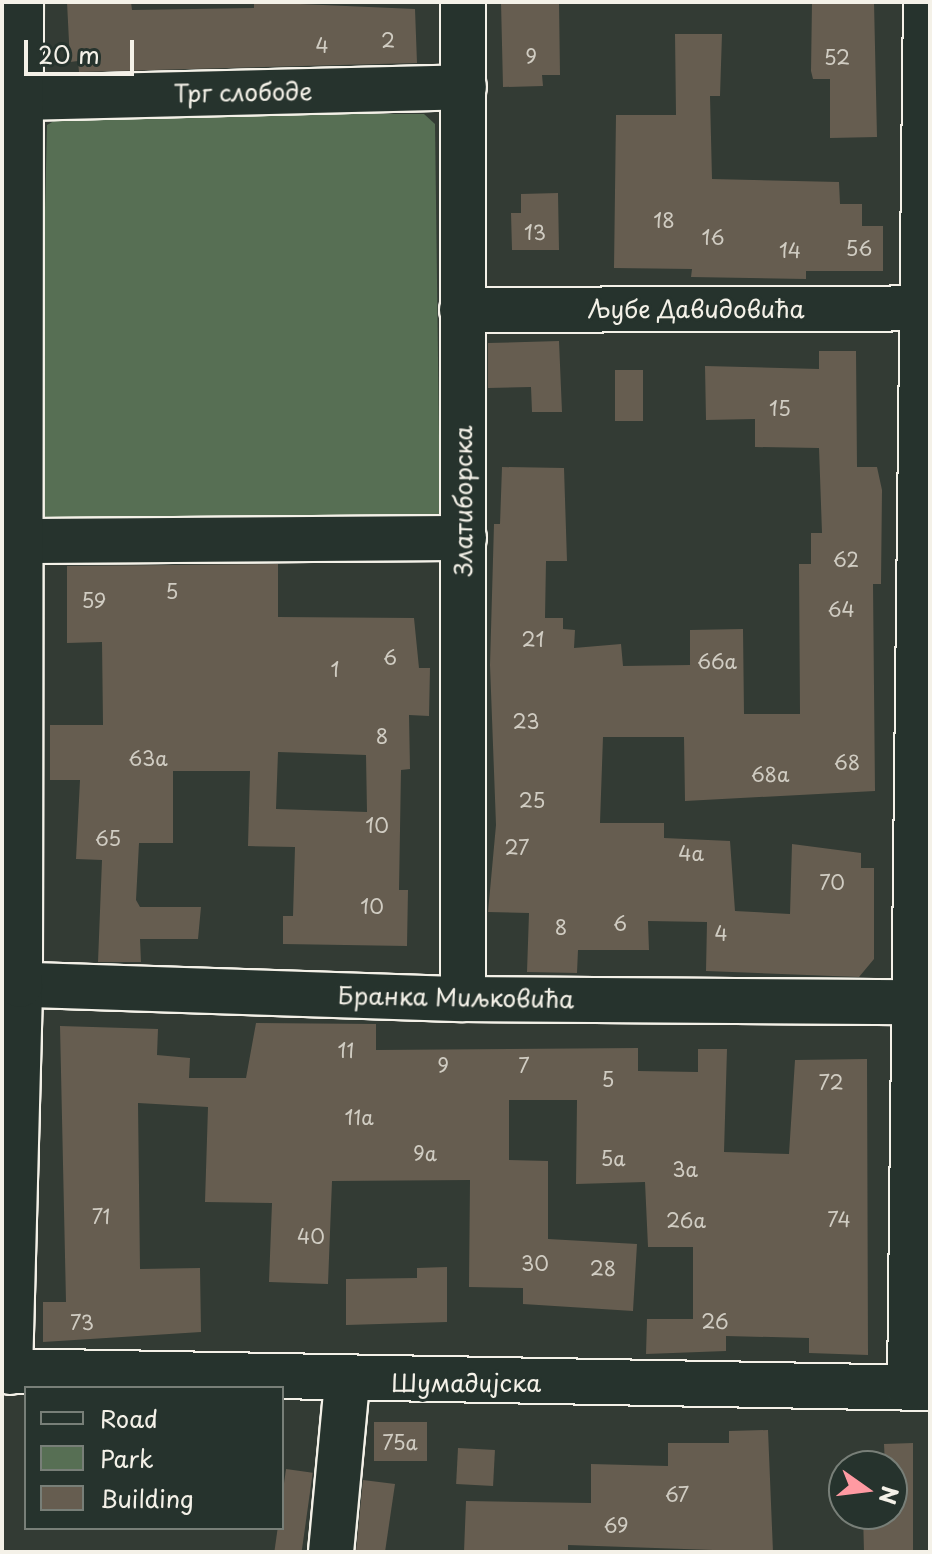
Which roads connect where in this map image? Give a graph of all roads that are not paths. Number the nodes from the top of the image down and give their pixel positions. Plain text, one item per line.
1 (463, 2) edge
2 (926, 2) edge
3 (15, 11) edge
4 (464, 87) junction
5 (22, 98) junction
6 (927, 308) edge
7 (10, 309) edge
8 (462, 310) junction
9 (464, 538) junction
10 (22, 541) junction
11 (12, 616) edge
12 (11, 984) edge
13 (463, 999) junction
14 (911, 1002) junction
15 (6, 1372) edge
16 (347, 1382) junction
17 (920, 1387) edge
18 (331, 1552) edge

1 - 4 street, Златиборска
2 - 6 street
3 - 5 street
4 - 5 street, Трг слободе
4 - 8 street, Златиборска
5 - 7 street
6 - 8 street, Љубе Давидовића
6 - 14 street
7 - 10 street
8 - 9 street, Златиборска
9 - 10 street
9 - 13 street, Златиборска
10 - 11 street
11 - 12 street
12 - 13 street, Бранка Миљковића
12 - 15 street
13 - 14 street, Бранка Миљковића
14 - 17 street
15 - 16 street, Шумадијска
16 - 17 street, Шумадијска
16 - 18 street

